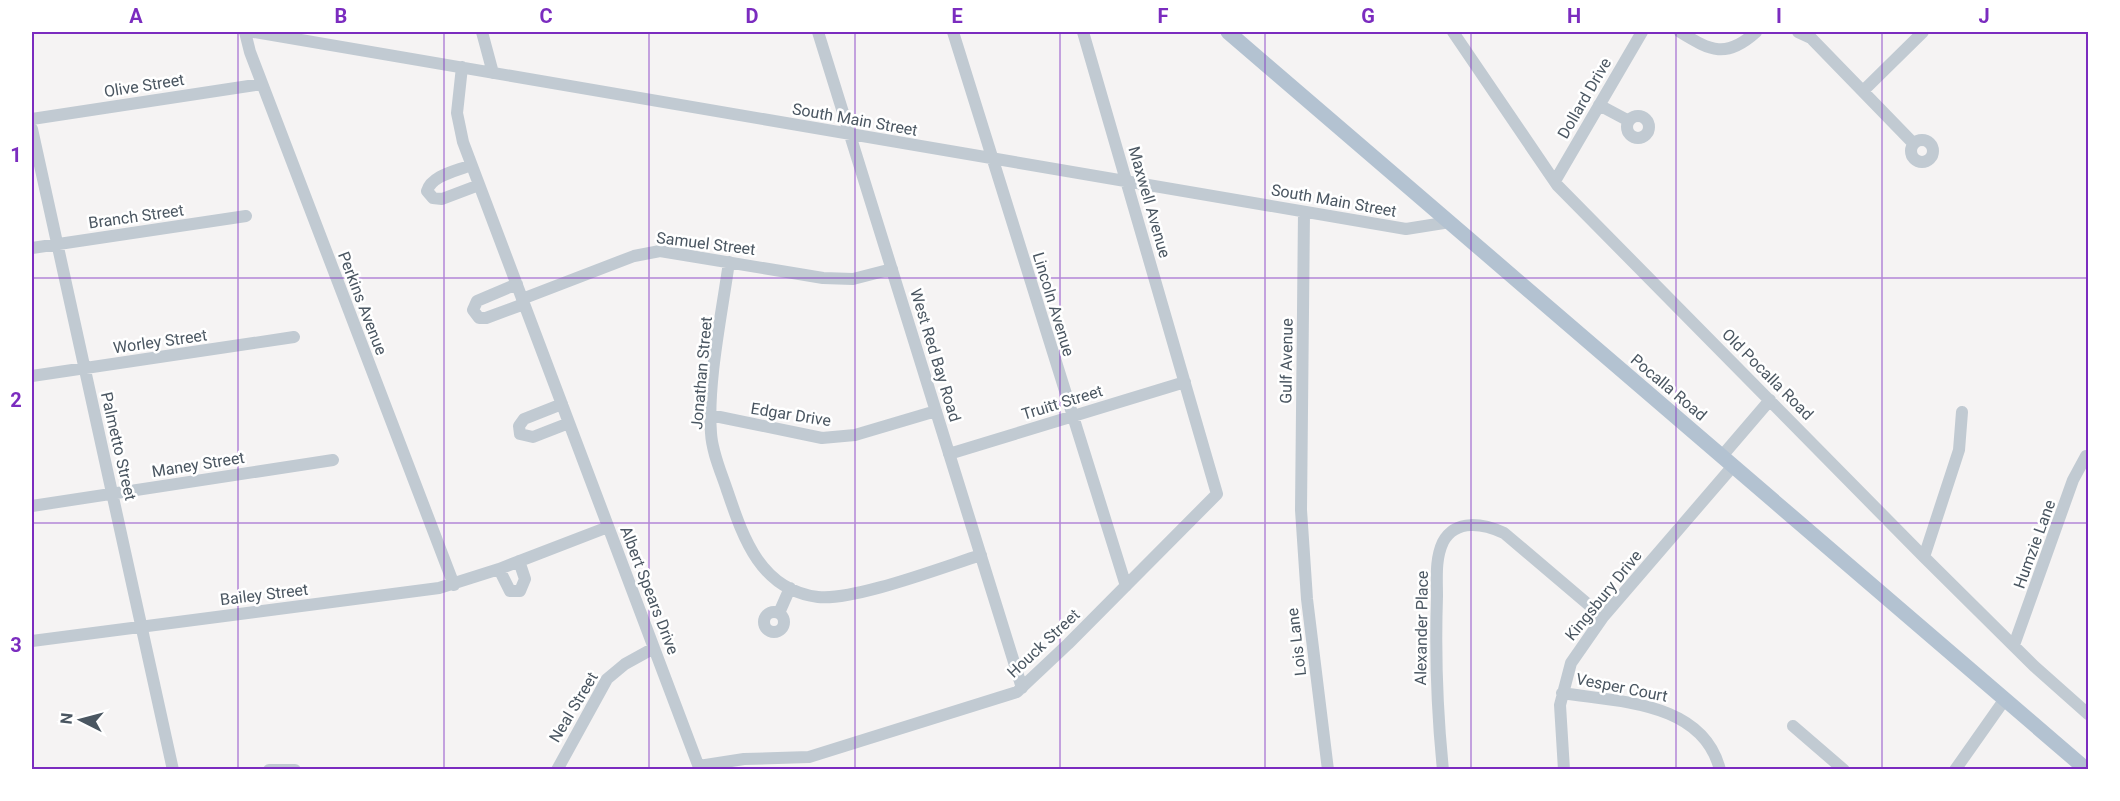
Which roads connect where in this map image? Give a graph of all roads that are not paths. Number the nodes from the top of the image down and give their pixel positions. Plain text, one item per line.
1 (245, 32) edge
2 (254, 32) edge
3 (482, 32) edge
4 (818, 32) edge
5 (952, 32) edge
6 (1083, 32) edge
7 (1228, 32) edge
8 (1453, 32) edge
9 (1642, 32) edge
10 (1680, 32) edge
11 (1756, 32) edge
12 (1798, 32) edge
13 (1923, 32) edge
14 (462, 67) junction
15 (493, 73) junction
16 (262, 84) junction
17 (1863, 91) junction
18 (1599, 105) junction
19 (32, 119) edge
20 (1629, 121) dead end
21 (32, 129) edge
22 (851, 135) junction
23 (1913, 143) dead end
24 (992, 159) junction
25 (471, 165) junction
26 (1555, 181) junction
27 (1127, 182) junction
28 (479, 185) junction
29 (1304, 212) junction
30 (246, 216) dead end
31 (1450, 222) junction
32 (57, 244) junction
33 (32, 248) edge
34 (729, 262) junction
35 (892, 269) junction
36 (516, 284) junction
37 (523, 301) junction
38 (294, 337) dead end
39 (85, 368) junction
40 (32, 376) edge
41 (1185, 382) junction
42 (1770, 400) junction
43 (562, 404) junction
44 (936, 411) junction
45 (1962, 412) dead end
46 (710, 415) junction
47 (1072, 417) junction
48 (569, 423) junction
49 (950, 454) junction
50 (2086, 456) dead end
51 (333, 460) dead end
52 (1728, 461) junction
53 (113, 494) junction
54 (32, 506) edge
55 (1301, 510) joint
56 (608, 526) junction
57 (981, 555) junction
58 (1924, 556) junction
59 (519, 561) junction
60 (499, 569) junction
61 (454, 585) junction
62 (1125, 586) junction
63 (790, 588) junction
64 (779, 613) dead end
65 (1603, 617) junction
66 (142, 626) junction
67 (32, 640) edge
68 (2014, 645) junction
69 (654, 648) junction
70 (1022, 688) junction
71 (1562, 693) junction
72 (2005, 699) junction
73 (2088, 714) edge
74 (1793, 726) dead end
75 (699, 768) edge
76 (173, 770) edge
77 (269, 770) edge
78 (295, 770) edge
79 (557, 770) edge
80 (1328, 770) edge
81 (1443, 770) edge
82 (1564, 770) edge
83 (1720, 770) edge
84 (1844, 770) edge
85 (1955, 770) edge
86 (2087, 770) edge

1 - 16 street, Perkins Avenue
2 - 14 street, South Main Street
3 - 15 street
4 - 22 street, West Red Bay Road
5 - 24 street, Lincoln Avenue
6 - 27 street, Maxwell Avenue
7 - 31 main road, Pocalla Road
8 - 26 street, Old Pocalla Road
9 - 18 street, Dollard Drive
10 - 11 street
12 - 17 street
13 - 17 street
14 - 15 street, South Main Street
14 - 25 street, Albert Spears Drive
15 - 22 street, South Main Street
16 - 19 street, Olive Street
16 - 61 street, Perkins Avenue
17 - 23 street
18 - 20 street
18 - 26 street, Dollard Drive
21 - 32 street, Palmetto Street
22 - 24 street, South Main Street
22 - 35 street, West Red Bay Road
24 - 27 street, South Main Street
24 - 47 street, Lincoln Avenue
25 - 28 street, Albert Spears Drive
25 - 28 street
26 - 42 street, Old Pocalla Road
27 - 29 street, South Main Street
27 - 41 street, Maxwell Avenue
28 - 36 street, Albert Spears Drive
29 - 31 street, South Main Street
29 - 55 street, Gulf Avenue
30 - 32 street, Branch Street
31 - 52 main road, Pocalla Road
32 - 33 street, Branch Street
32 - 39 street, Palmetto Street
34 - 35 street, Samuel Street
34 - 37 street, Samuel Street
34 - 46 street, Jonathan Street
35 - 44 street, West Red Bay Road
36 - 37 street, Albert Spears Drive
36 - 37 street
37 - 43 street, Albert Spears Drive
38 - 39 street, Worley Street
39 - 40 street, Worley Street
39 - 53 street, Palmetto Street
41 - 47 street, Truitt Street
41 - 62 street, Houck Street
42 - 52 street, Kingsbury Drive
42 - 58 street, Old Pocalla Road
43 - 48 street, Albert Spears Drive
43 - 48 street
44 - 46 street, Edgar Drive
44 - 49 street, West Red Bay Road
45 - 58 street
46 - 63 street, Jonathan Street
47 - 49 street, Truitt Street
47 - 62 street, Lincoln Avenue
48 - 56 street, Albert Spears Drive
49 - 57 street, West Red Bay Road
50 - 68 street, Humzie Lane
51 - 53 street, Maney Street
52 - 65 street, Kingsbury Drive
52 - 72 main road, Pocalla Road
53 - 54 street, Maney Street
53 - 66 street, Palmetto Street
55 - 80 street, Lois Lane
56 - 59 street, Bailey Street
56 - 69 street, Albert Spears Drive
57 - 63 street, Jonathan Street
57 - 70 street, West Red Bay Road
58 - 68 street, Old Pocalla Road
59 - 60 street, Bailey Street
59 - 60 street
60 - 61 street, Bailey Street
61 - 66 street, Bailey Street
62 - 70 street, Houck Street
63 - 64 street
65 - 71 street, Kingsbury Drive
65 - 81 street, Alexander Place
66 - 67 street, Bailey Street
66 - 76 street, Palmetto Street
68 - 73 street, Old Pocalla Road
69 - 75 street, Albert Spears Drive
69 - 79 street, Neal Street
70 - 75 street, Houck Street
71 - 82 street, Kingsbury Drive
71 - 83 street, Vesper Court
72 - 85 street
72 - 86 main road, Pocalla Road
74 - 84 street
77 - 78 street

